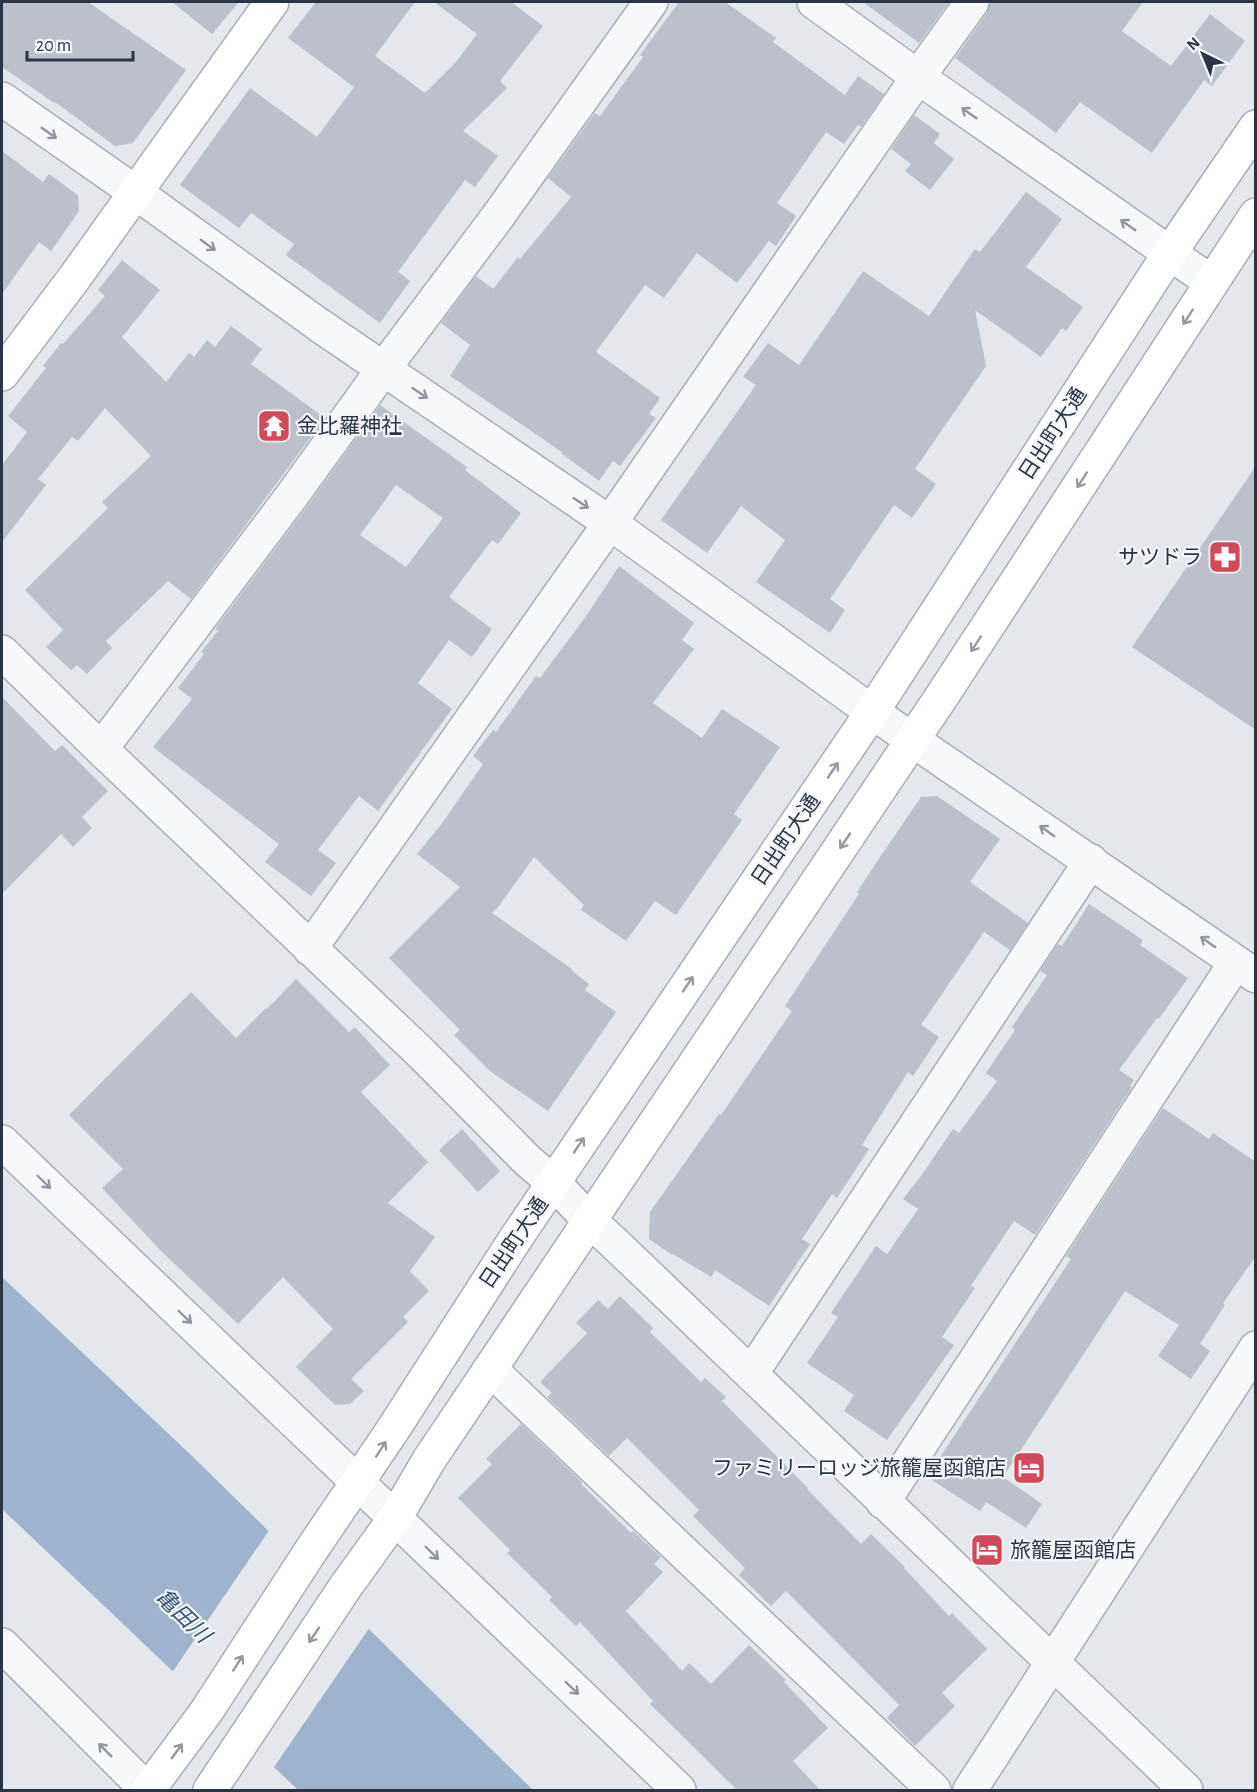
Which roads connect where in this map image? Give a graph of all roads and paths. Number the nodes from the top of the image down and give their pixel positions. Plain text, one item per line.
1 (272, 2) edge
2 (651, 2) edge
3 (814, 2) edge
4 (972, 2) edge
5 (918, 77) junction
6 (2, 99) edge
7 (1256, 127) edge
8 (135, 192) junction
9 (1256, 215) edge
10 (1169, 254) junction
11 (1211, 282) junction
12 (384, 368) junction
13 (2, 374) edge
14 (610, 522) junction
15 (2, 652) edge
16 (872, 712) junction
17 (912, 740) junction
18 (100, 749) junction
19 (1091, 861) junction
20 (310, 949) junction
21 (1246, 969) edge
22 (2, 1142) edge
23 (554, 1183) junction
24 (590, 1221) junction
25 (1256, 1348) edge
26 (490, 1369) junction
27 (751, 1374) junction
28 (358, 1484) junction
29 (883, 1502) junction
30 (394, 1518) junction
31 (2, 1645) edge
32 (1052, 1664) junction
33 (148, 1791) edge
34 (210, 1791) edge
35 (680, 1791) edge
36 (934, 1791) edge
37 (970, 1791) edge
38 (1186, 1791) edge

1 - 8 street
2 - 12 street
3 - 5 street
4 - 5 street
10 -> 5 street
5 - 14 street
6 -> 8 street
7 - 10 street, 日出町大通
8 -> 12 street
8 - 13 street
9 - 11 street
10 - 11 street
10 - 16 street, 日出町大通
11 -> 17 street
12 -> 14 street
12 - 18 street
14 - 16 street
14 - 20 street
15 - 18 street
16 - 17 street
23 -> 16 street, 日出町大通
19 -> 17 street
17 -> 24 street
18 - 20 street
21 -> 19 street
19 - 27 street
20 - 23 street
21 - 29 street
22 -> 28 street
23 - 24 street
28 -> 23 street, 日出町大通
24 - 26 street
24 - 27 street
25 - 32 street
26 - 30 street
26 - 36 street
27 - 29 street
28 - 30 street
33 -> 28 street, 日出町大通
29 - 32 street
30 -> 34 street
30 -> 35 street
33 -> 31 street
32 - 37 street
32 - 38 street

